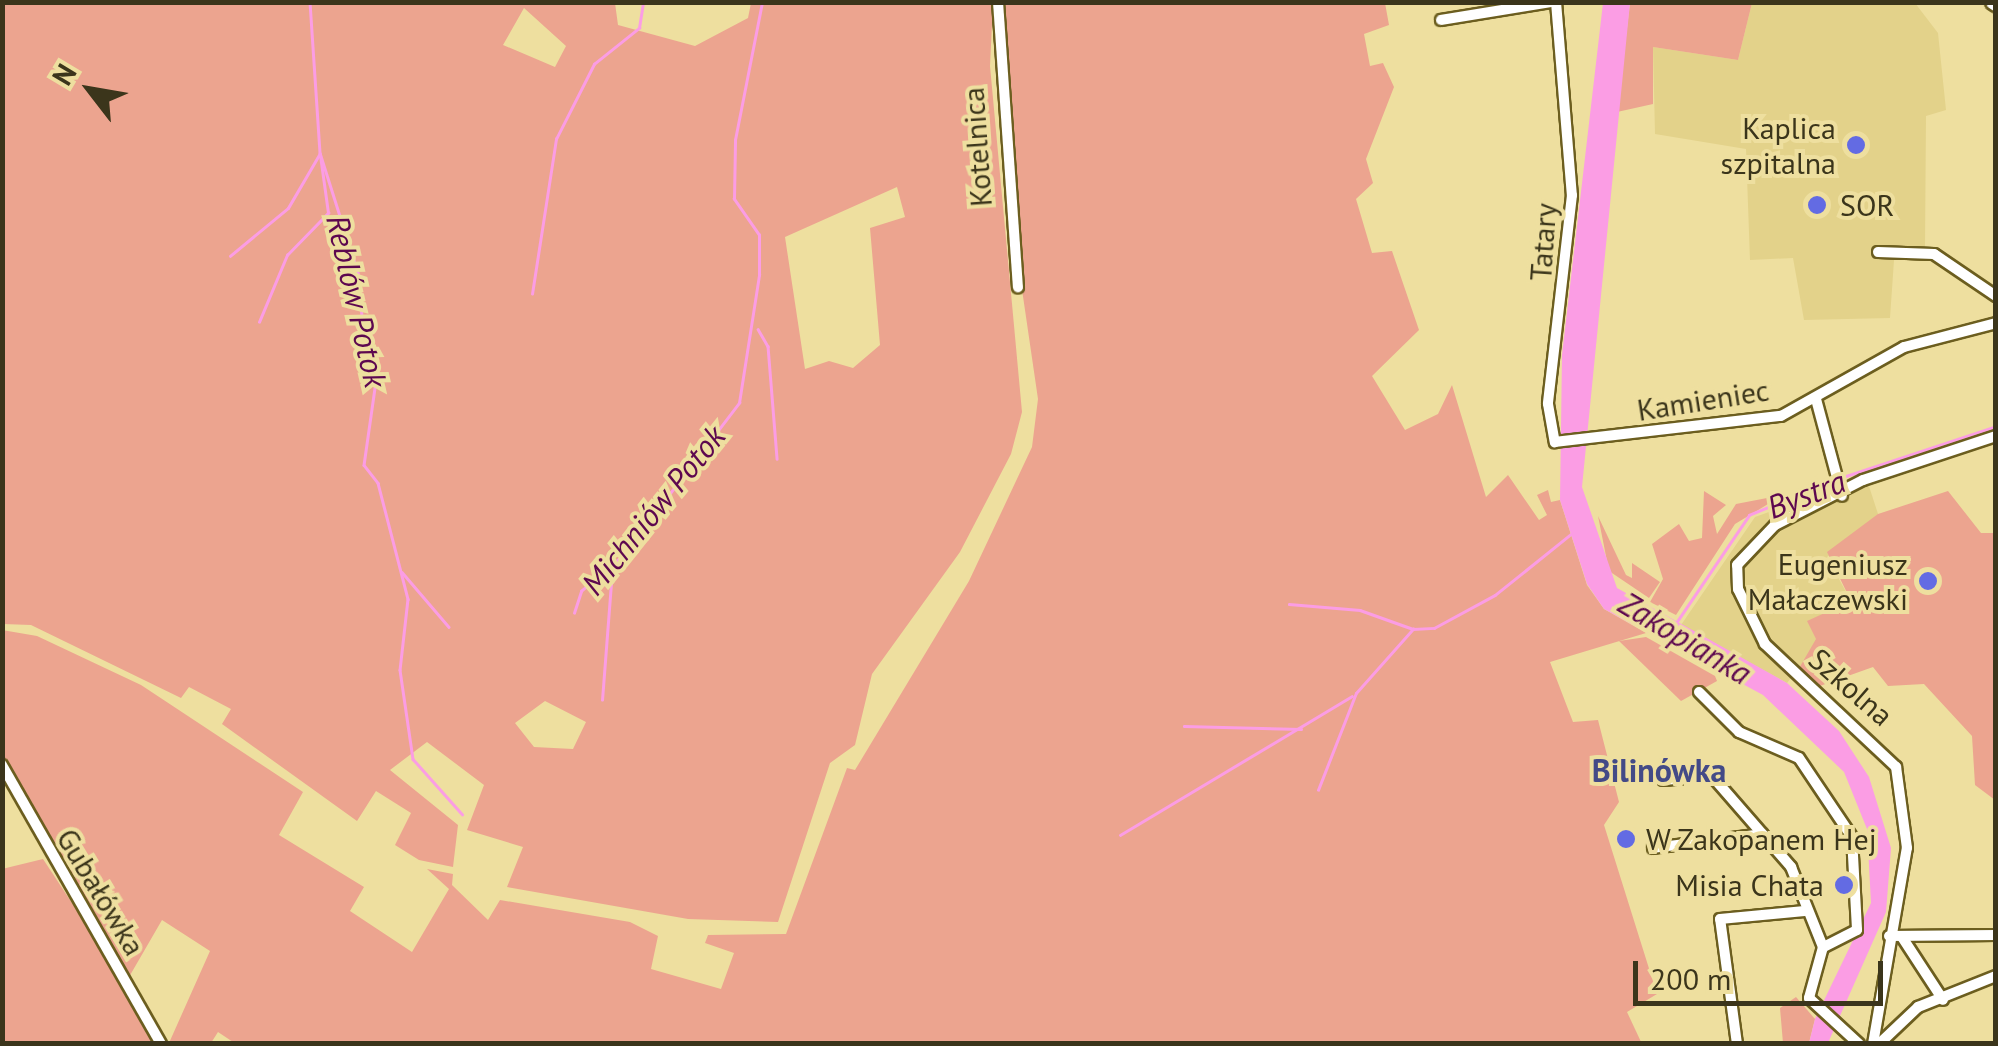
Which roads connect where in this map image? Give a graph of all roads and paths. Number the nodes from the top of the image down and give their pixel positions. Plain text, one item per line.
1 (998, 2) edge
2 (1553, 2) edge
3 (1441, 20) dead end
4 (1878, 252) dead end
5 (1018, 287) dead end
6 (1996, 296) edge
7 (1996, 323) edge
8 (1816, 399) junction
9 (1996, 436) edge
10 (1595, 439) joint
11 (1840, 492) junction
12 (1699, 692) dead end
13 (2, 764) edge
14 (1663, 780) dead end
15 (1762, 834) junction
16 (1653, 848) dead end
17 (1805, 910) junction
18 (1996, 935) edge
19 (1889, 936) junction
20 (1902, 937) junction
21 (1823, 947) junction
22 (1996, 976) edge
23 (1943, 1000) junction
24 (161, 1044) edge
25 (1737, 1044) edge
26 (1859, 1044) edge
27 (1876, 1044) edge

1 - 5 street, Kotelnica
2 - 3 street
2 - 10 street, Tatary
4 - 6 street
7 - 8 street, Kamieniec
8 - 10 street, Kamieniec
8 - 11 street
9 - 11 street
11 - 19 street, Szkolna
12 - 21 street
13 - 24 street, Gubałówka
14 - 15 street
15 - 16 street
15 - 17 street
17 - 21 street
17 - 25 street
18 - 20 street
19 - 20 street
19 - 27 street, Szkolna
20 - 23 street
21 - 26 street
22 - 23 street
23 - 27 street

